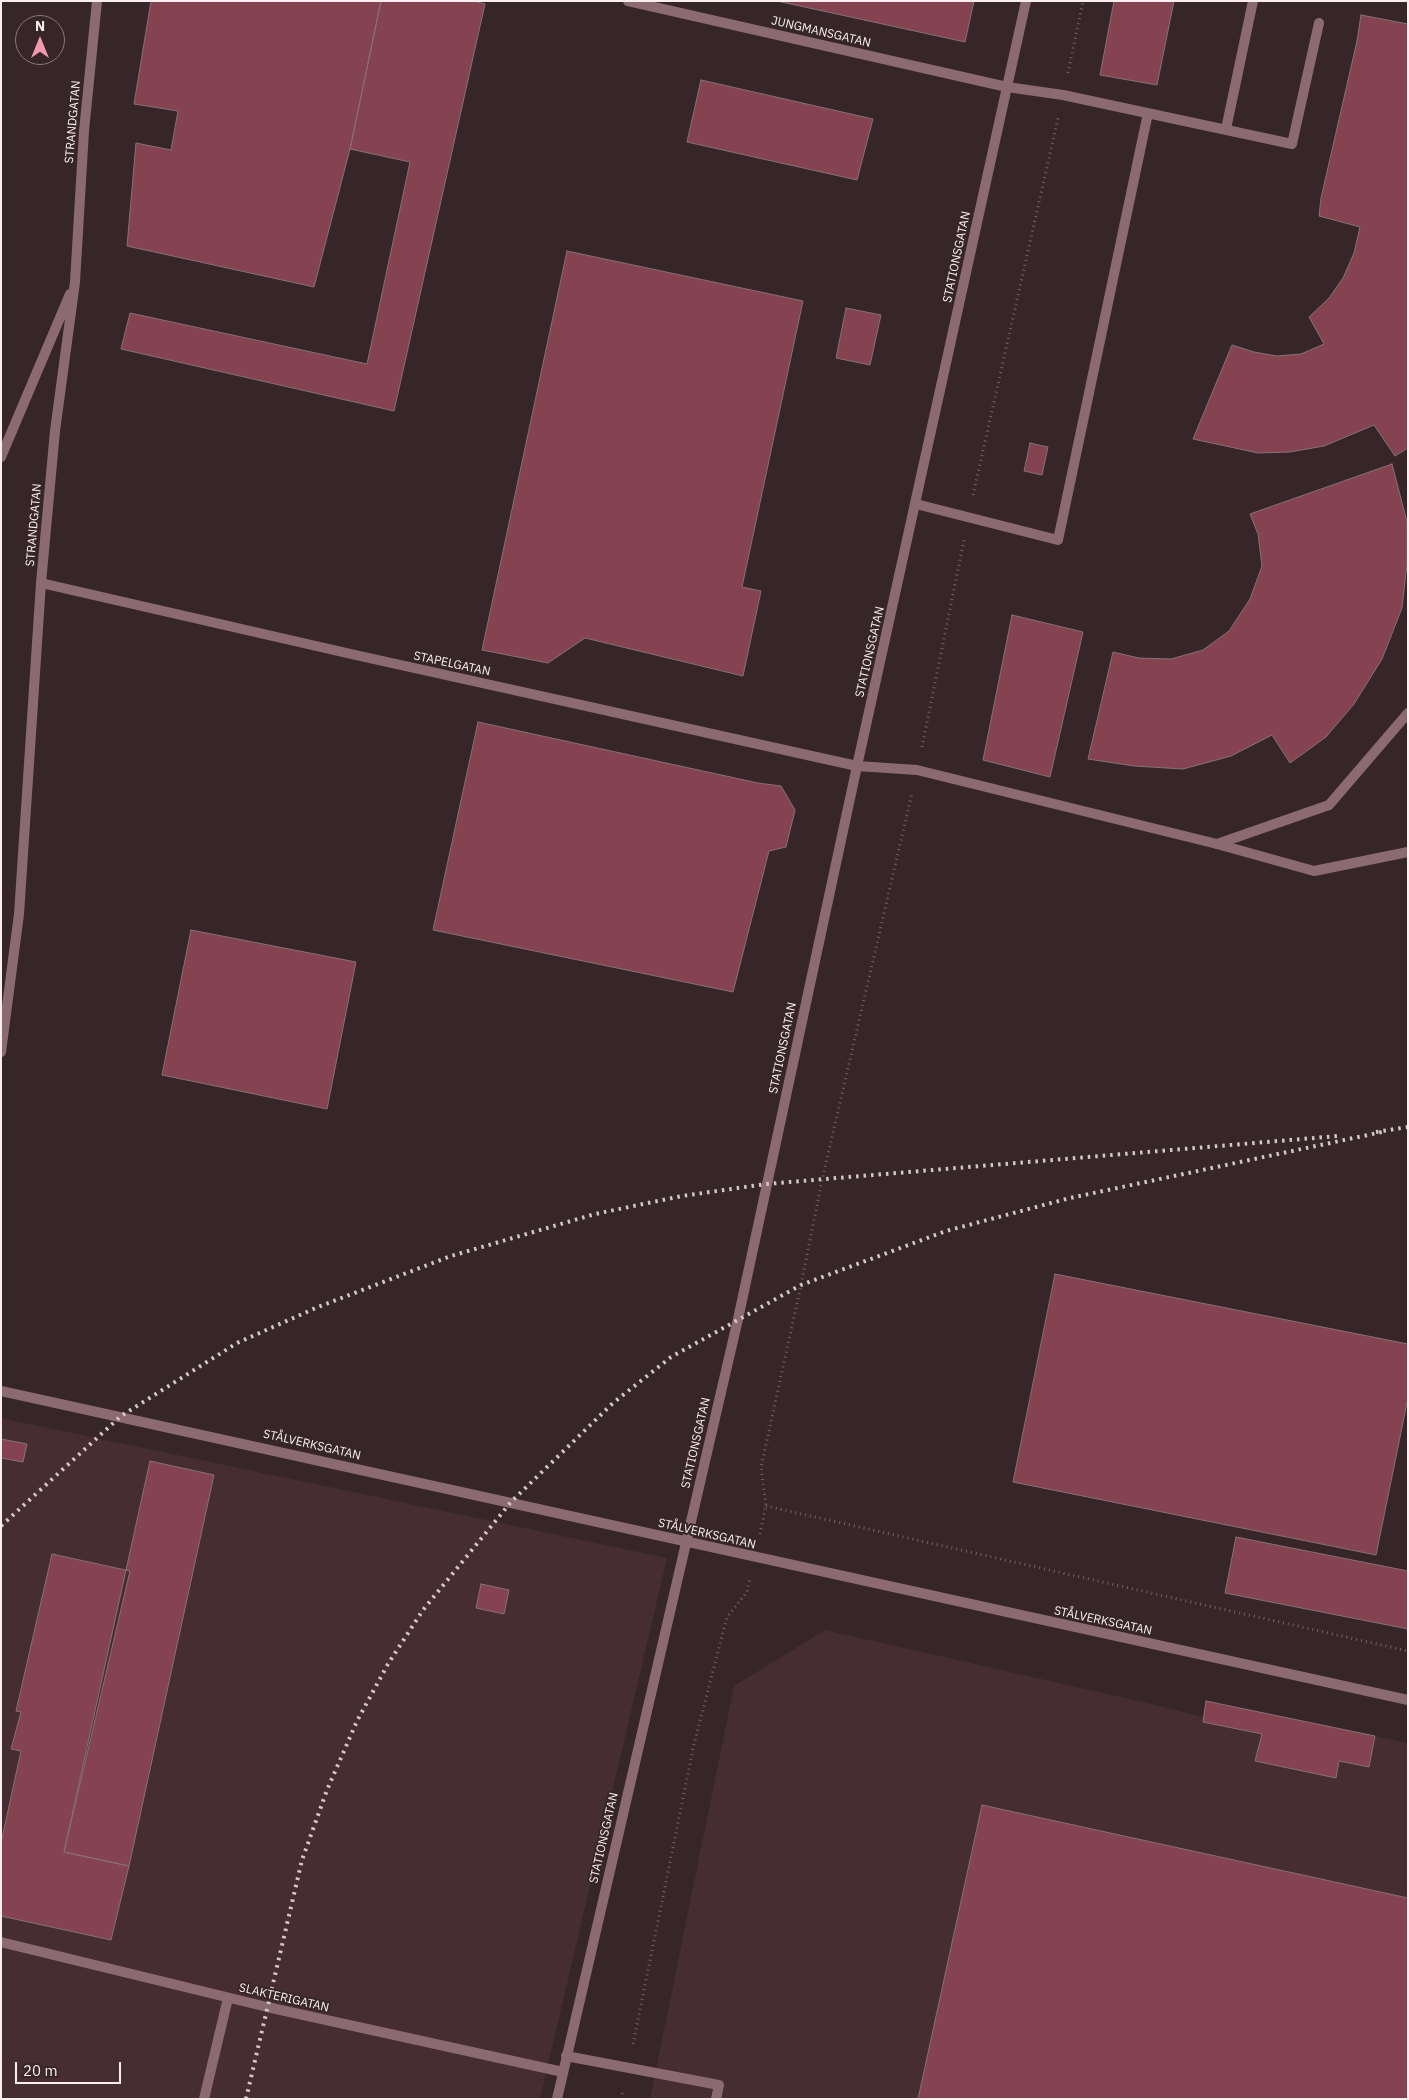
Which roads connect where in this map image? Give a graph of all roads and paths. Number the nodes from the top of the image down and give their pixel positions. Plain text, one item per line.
1 (97, 1) edge
2 (628, 1) edge
3 (1026, 1) edge
4 (1253, 1) edge
5 (1319, 23) dead end
6 (1007, 87) junction
7 (1148, 113) junction
8 (1226, 129) junction
9 (76, 282) junction
10 (1, 458) edge
11 (916, 504) junction
12 (41, 583) junction
13 (1408, 713) edge
14 (857, 766) junction
15 (1217, 844) junction
16 (1408, 852) edge
17 (1, 1052) edge
18 (1, 1391) edge
19 (686, 1542) junction
20 (756, 1558) junction
21 (1408, 1651) edge
22 (1408, 1700) edge
23 (1, 1942) edge
24 (228, 1998) junction
25 (566, 2056) junction
26 (628, 2067) junction
27 (563, 2072) junction
28 (204, 2099) edge
29 (557, 2099) edge
30 (621, 2099) edge
31 (716, 2099) edge

1 - 9 street, STRANDGATAN
2 - 6 street, JUNGMANSGATAN
3 - 6 street, STATIONSGATAN
4 - 8 street
5 - 8 street, JUNGMANSGATAN
6 - 7 street, JUNGMANSGATAN
6 - 11 street, STATIONSGATAN
7 - 8 street, JUNGMANSGATAN
7 - 11 street
9 - 10 street
9 - 12 street, STRANDGATAN
11 - 14 street, STATIONSGATAN
12 - 14 street, STAPELGATAN
12 - 17 street, STRANDGATAN
13 - 15 street
14 - 15 street, STAPELGATAN
14 - 19 street, STATIONSGATAN
15 - 16 street, STAPELGATAN
18 - 19 street, STÅLVERKSGATAN
19 - 20 street, STÅLVERKSGATAN
19 - 25 street, STATIONSGATAN
20 - 21 path
20 - 22 street, STÅLVERKSGATAN
20 - 26 path
23 - 24 street, SLAKTERIGATAN
24 - 27 street, SLAKTERIGATAN
24 - 28 street
25 - 26 street
25 - 27 street, STATIONSGATAN
26 - 30 path
26 - 31 street
27 - 29 street, STATIONSGATAN

